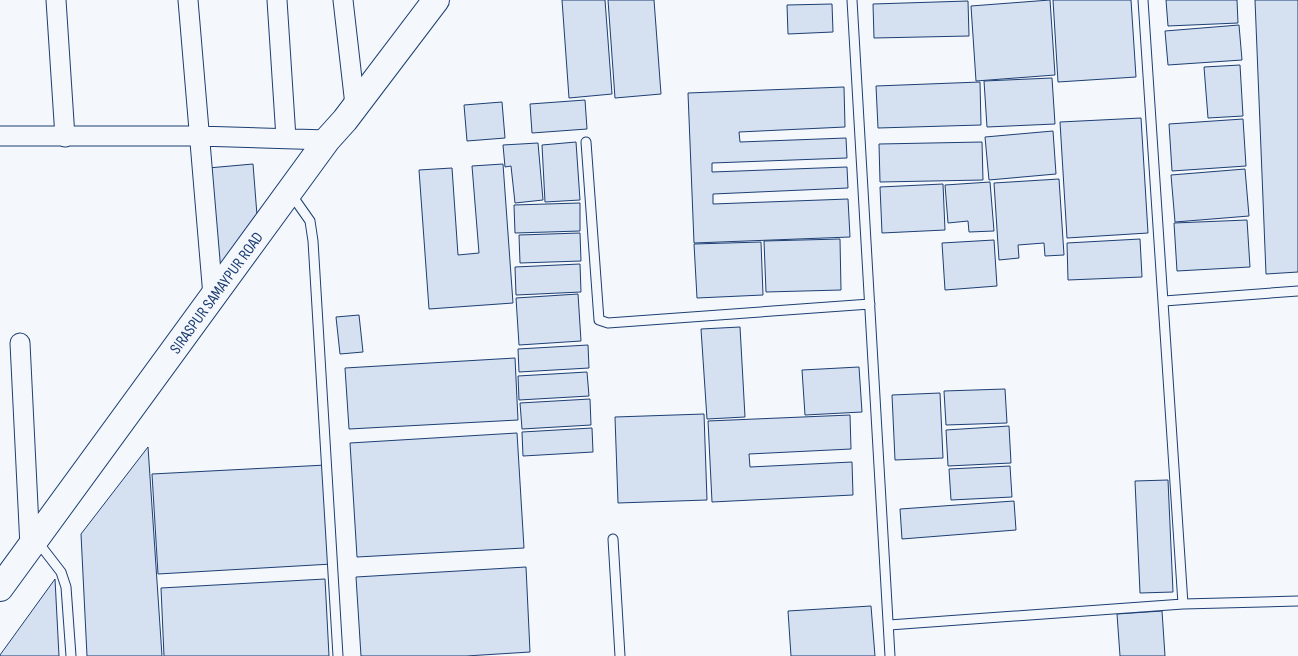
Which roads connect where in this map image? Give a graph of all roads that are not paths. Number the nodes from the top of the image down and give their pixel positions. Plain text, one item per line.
1 (56, 0) edge
2 (188, 0) edge
3 (277, 0) edge
4 (343, 0) edge
5 (436, 0) edge
6 (852, 0) edge
7 (1143, 0) edge
8 (355, 105) junction
9 (0, 136) edge
10 (198, 136) junction
11 (65, 137) junction
12 (286, 138) junction
13 (327, 140) junction
14 (586, 142) dead end
15 (290, 191) junction
16 (1298, 290) edge
17 (213, 296) junction
18 (1164, 301) junction
19 (870, 304) junction
20 (20, 343) dead end
21 (612, 539) dead end
22 (33, 543) junction
23 (1, 584) edge
24 (1298, 601) edge
25 (1183, 604) junction
26 (889, 625) junction
27 (71, 656) edge
28 (338, 656) edge
29 (620, 656) edge
30 (890, 656) edge

1 - 11 street
2 - 10 street
3 - 12 street
4 - 8 street
5 - 8 street, SIRASPUR SAMAYPUR ROAD
6 - 19 lane
7 - 18 lane
8 - 13 street, SIRASPUR SAMAYPUR ROAD
9 - 11 street
10 - 11 street
10 - 12 street
10 - 17 street
12 - 13 street
13 - 15 street, SIRASPUR SAMAYPUR ROAD
14 - 19 lane
15 - 17 street, SIRASPUR SAMAYPUR ROAD
15 - 28 lane
16 - 18 lane
17 - 22 street, SIRASPUR SAMAYPUR ROAD
18 - 25 lane
19 - 26 lane
20 - 22 street
21 - 29 lane
22 - 23 street, SIRASPUR SAMAYPUR ROAD
22 - 27 lane
24 - 25 lane
25 - 26 lane
26 - 30 lane

